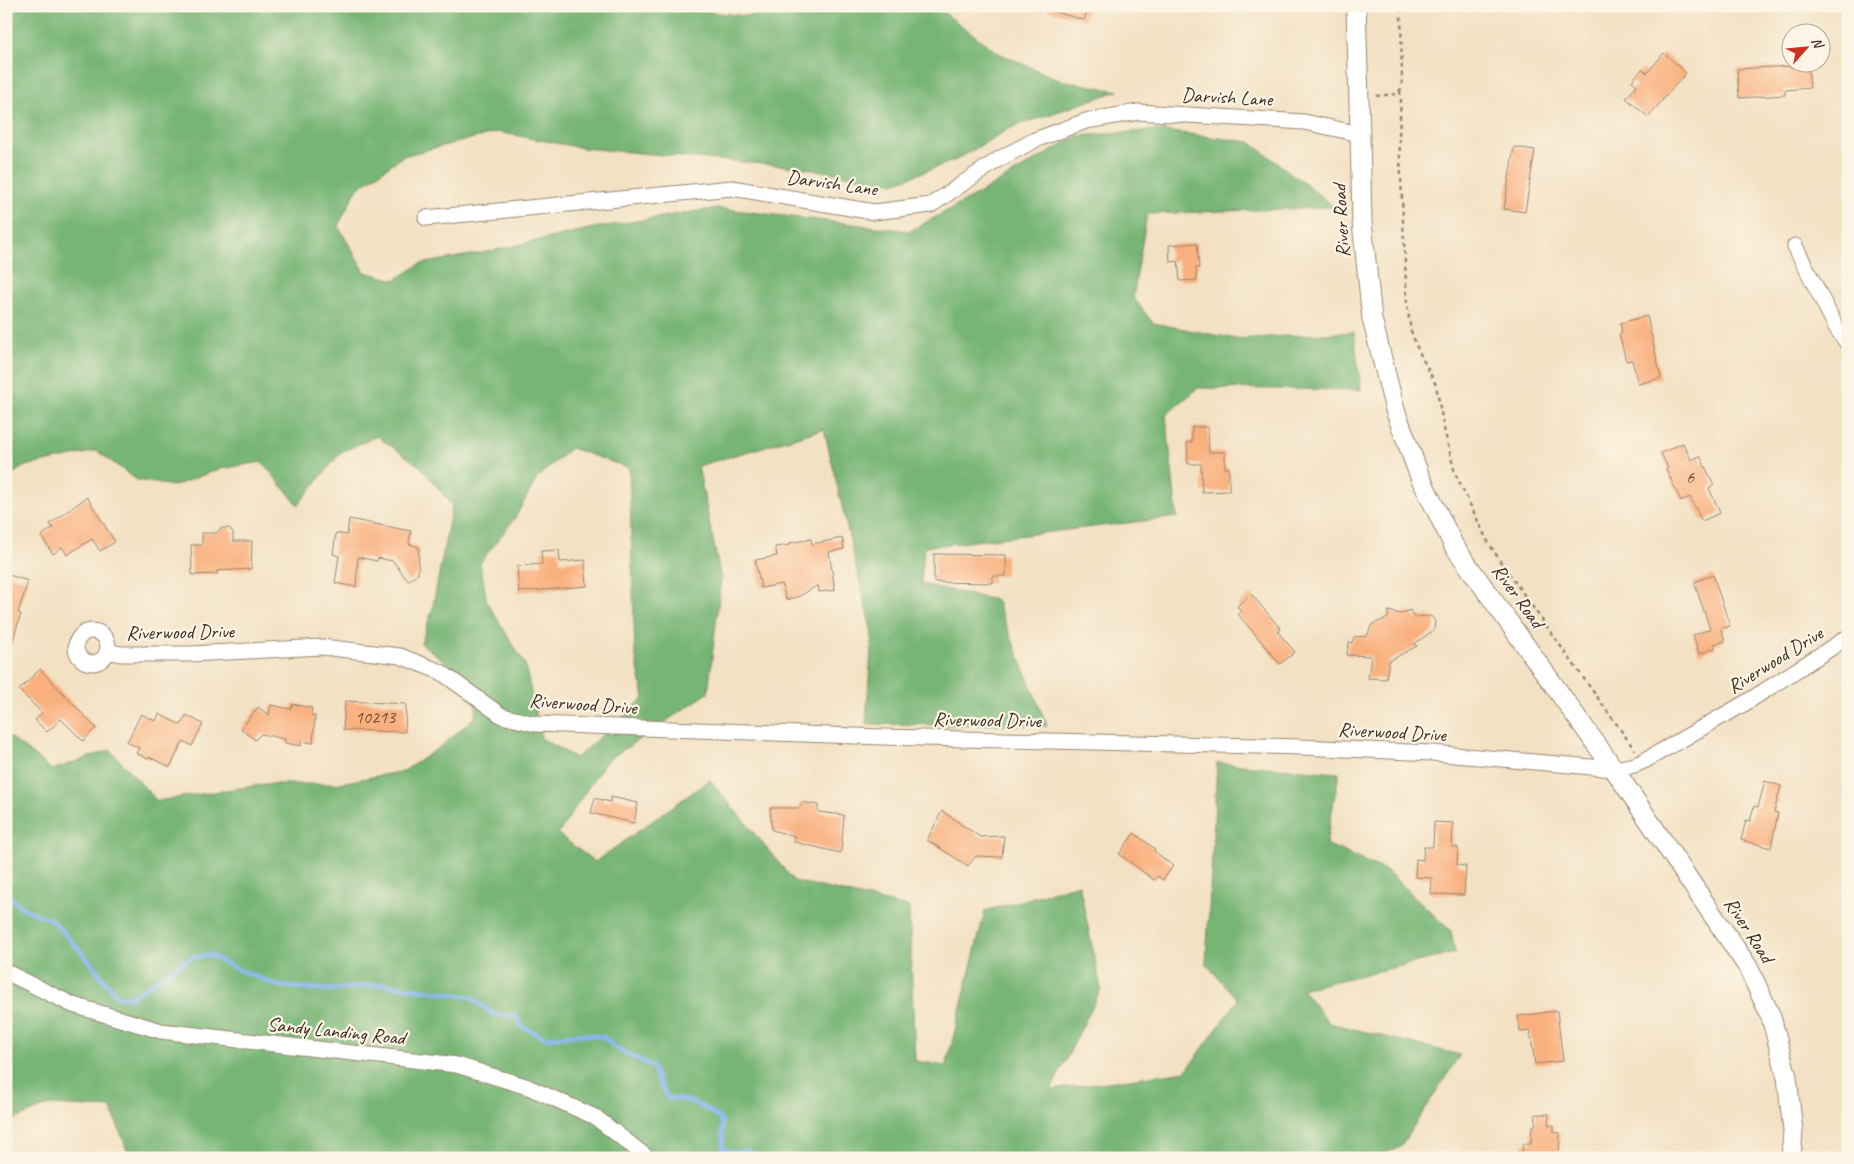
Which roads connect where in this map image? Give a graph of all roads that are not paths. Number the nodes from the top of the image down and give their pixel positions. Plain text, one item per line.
1 (1356, 6) edge
2 (1360, 134) junction
3 (426, 218) dead end
4 (1795, 246) dead end
5 (1848, 344) edge
6 (1848, 637) edge
7 (107, 651) dead end
8 (1614, 769) junction
9 (6, 972) edge
10 (648, 1158) edge
11 (1791, 1158) edge

1 - 2 main road, River Road
2 - 3 street, Darvish Lane
2 - 8 main road, River Road
4 - 5 street
6 - 8 street, Riverwood Drive
7 - 8 street, Riverwood Drive
8 - 11 main road, River Road
9 - 10 street, Sandy Landing Road

